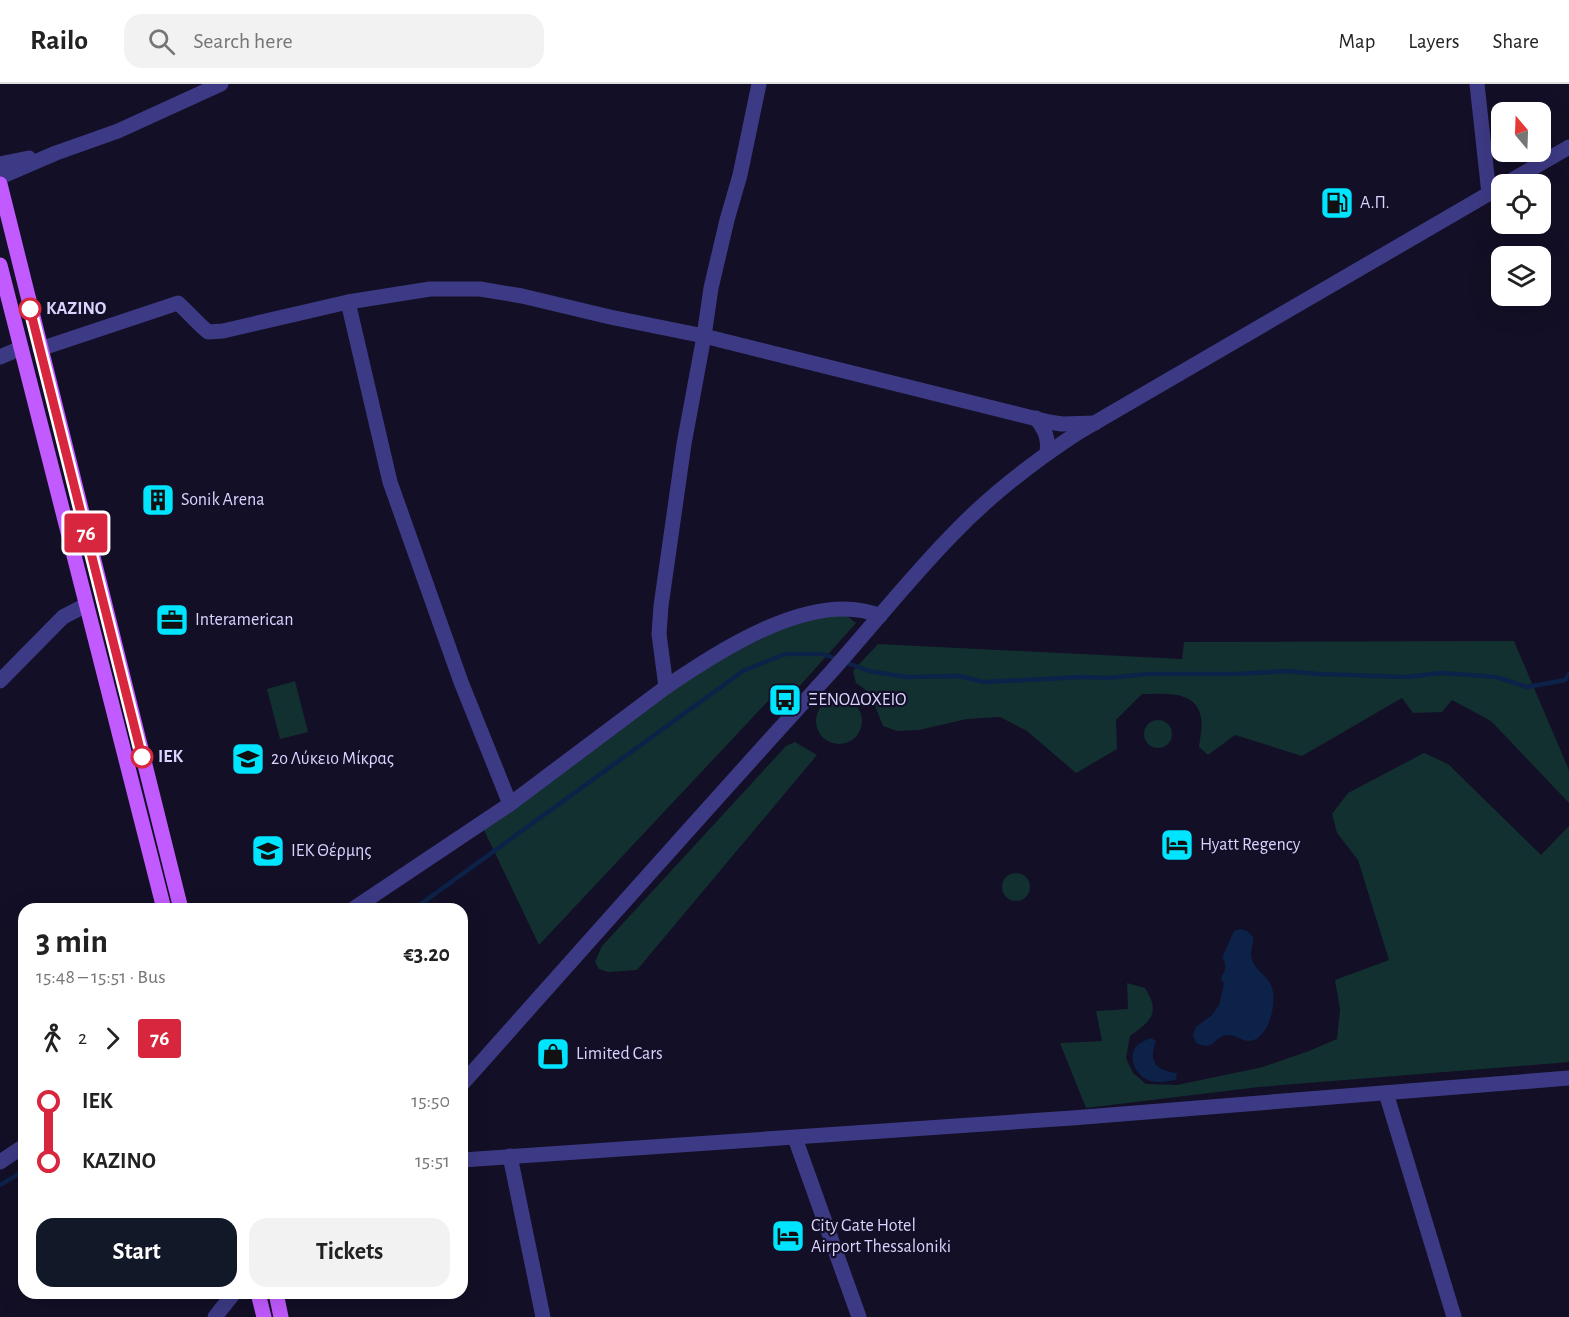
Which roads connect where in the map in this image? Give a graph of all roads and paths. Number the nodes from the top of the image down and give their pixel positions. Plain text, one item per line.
1 (221, 84) edge
2 (759, 84) edge
3 (1476, 84) edge
4 (1569, 147) edge
5 (56, 153) junction
6 (0, 164) edge
7 (1495, 174) edge
8 (1522, 174) edge
9 (0, 177) edge
10 (0, 184) edge
11 (1491, 192) edge
12 (0, 264) edge
13 (348, 302) junction
14 (704, 336) junction
15 (21, 348) junction
16 (40, 349) junction
17 (0, 357) edge
18 (1036, 418) junction
19 (1095, 423) junction
20 (1047, 453) junction
21 (86, 605) junction
22 (880, 616) junction
23 (0, 681) edge
24 (666, 687) junction
25 (510, 804) junction
26 (162, 903) edge
27 (179, 903) edge
28 (362, 903) edge
29 (468, 1077) edge
30 (1569, 1078) edge
31 (1386, 1093) junction
32 (795, 1138) junction
33 (18, 1150) edge
34 (510, 1156) junction
35 (468, 1160) edge
36 (0, 1162) edge
37 (229, 1299) edge
38 (259, 1299) edge
39 (272, 1299) edge
40 (277, 1299) edge
41 (219, 1312) edge
42 (261, 1315) edge
43 (281, 1317) edge
44 (543, 1317) edge
45 (859, 1317) edge
46 (1454, 1317) edge

1 - 5 street
2 - 14 street
3 - 7 street
4 - 8 street
5 - 6 street
5 - 9 street
10 - 16 main road
11 - 19 street
12 - 15 main road
13 - 14 street
13 - 16 street
13 - 25 street
14 - 18 street
14 - 24 street
15 - 17 street
15 - 21 main road
16 - 27 main road
18 - 19 street
18 - 20 street
19 - 20 street
20 - 22 street
21 - 23 street
21 - 26 main road
22 - 24 street
22 - 29 street
24 - 25 street
25 - 28 street
30 - 31 street
31 - 32 street
31 - 46 street
32 - 34 street
32 - 45 street
33 - 36 street
34 - 35 street
34 - 44 street
37 - 41 street
38 - 42 main road
39 - 42 street
40 - 43 main road

